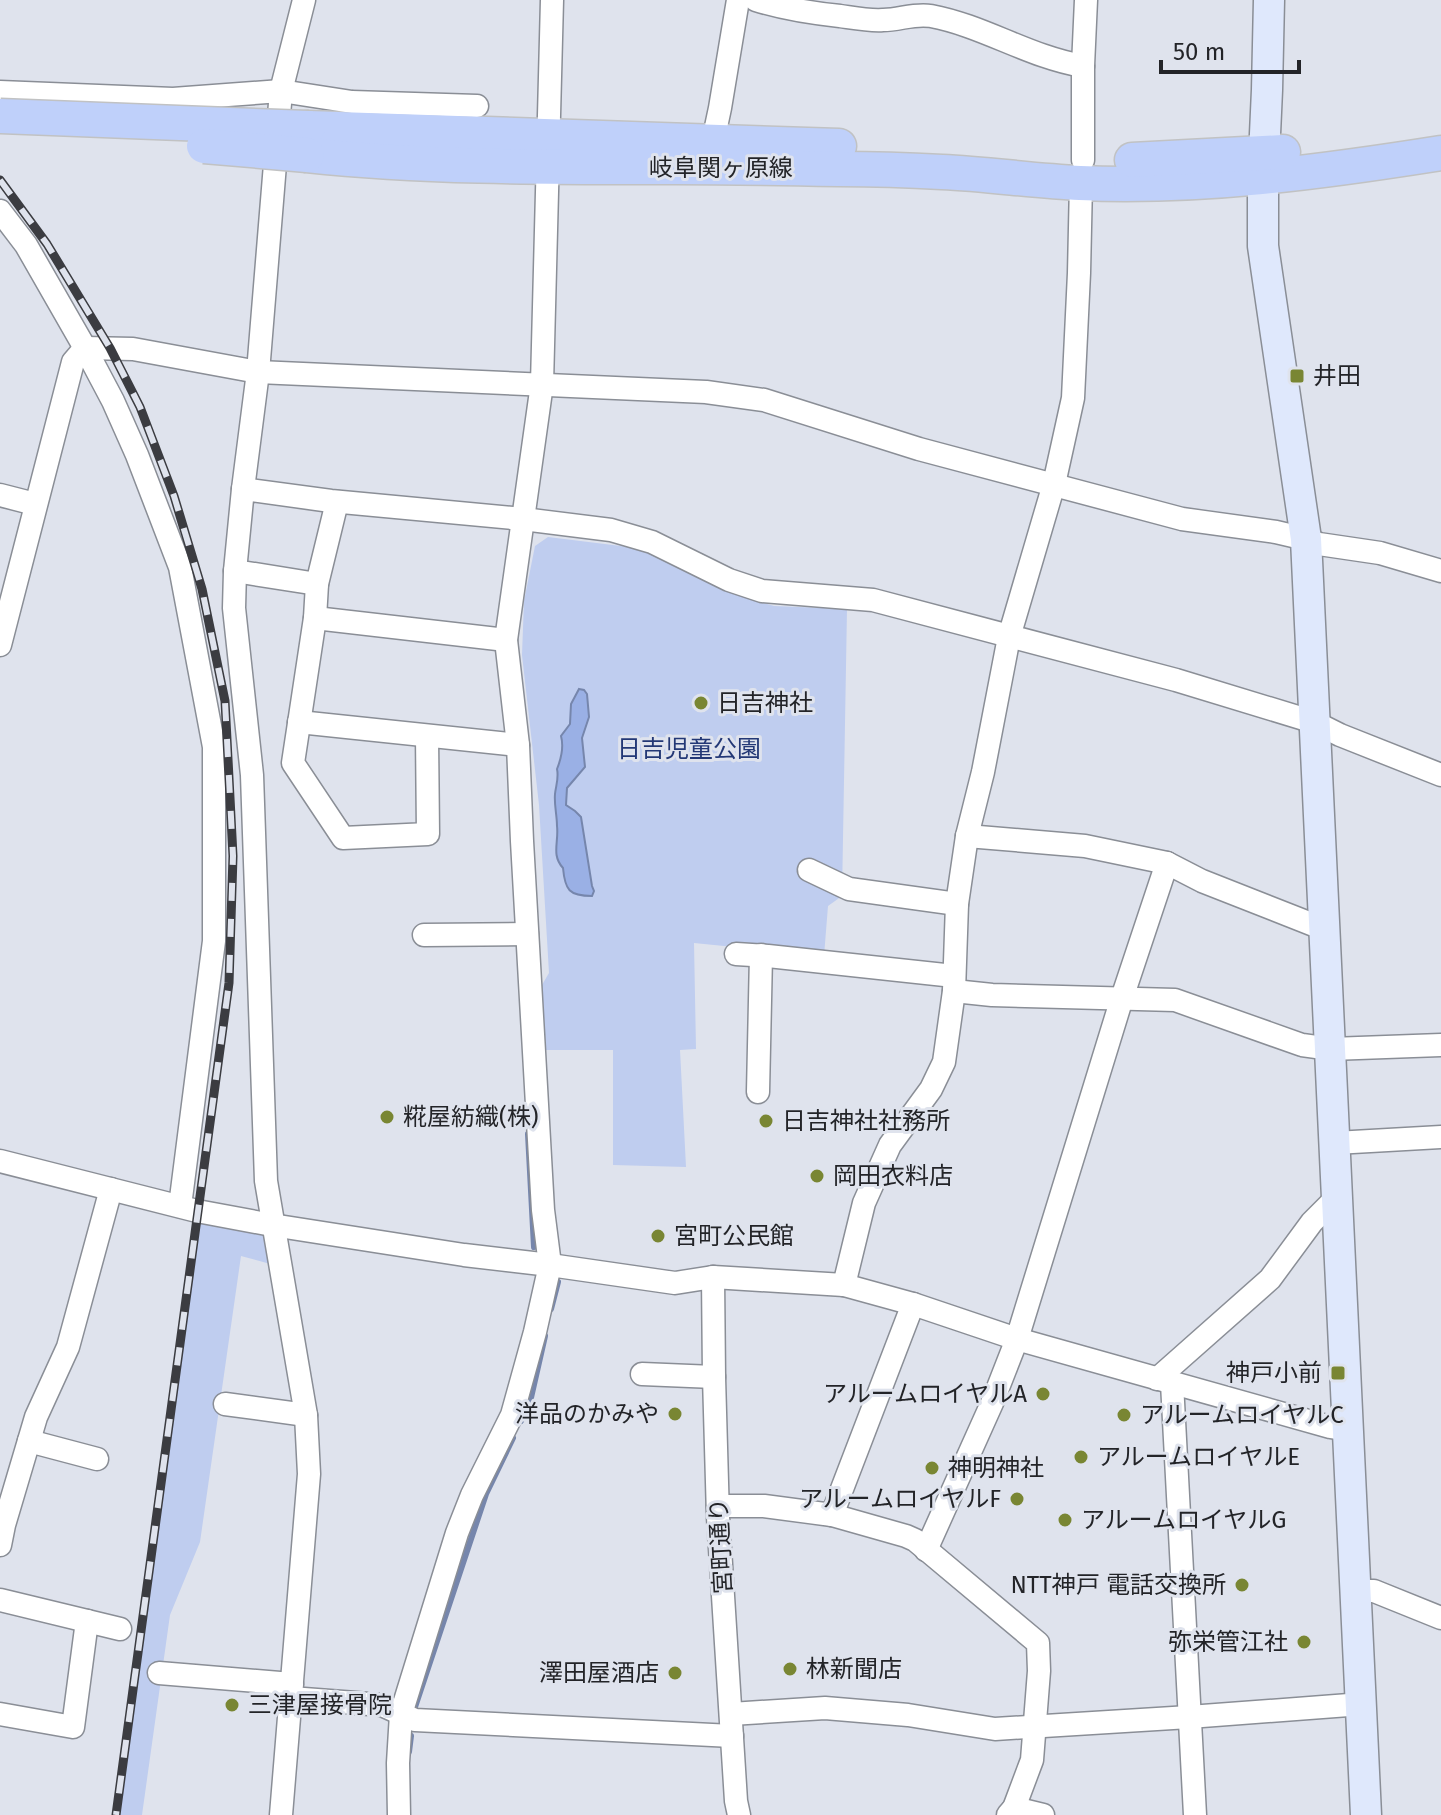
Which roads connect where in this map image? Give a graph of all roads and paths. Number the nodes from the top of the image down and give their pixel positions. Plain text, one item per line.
1 (304, 0) edge
2 (552, 0) edge
3 (738, 0) edge
4 (756, 0) edge
5 (1086, 0) edge
6 (1269, 0) edge
7 (1083, 66) junction
8 (281, 91) junction
9 (0, 92) edge
10 (477, 106) dead end
11 (0, 116) edge
12 (1441, 131) edge
13 (0, 139) edge
14 (713, 141) junction
15 (308, 142) junction
16 (548, 152) junction
17 (1441, 153) edge
18 (1263, 166) junction
19 (1082, 172) junction
20 (0, 211) edge
21 (85, 348) junction
22 (258, 372) junction
23 (542, 384) junction
24 (1054, 484) junction
25 (243, 489) junction
26 (0, 495) edge
27 (337, 502) junction
28 (35, 504) junction
29 (523, 519) junction
30 (1306, 539) junction
31 (235, 571) junction
32 (1441, 571) edge
33 (317, 584) junction
34 (315, 618) junction
35 (1009, 637) junction
36 (506, 640) junction
37 (0, 645) edge
38 (299, 722) junction
39 (1314, 722) junction
40 (427, 736) junction
41 (518, 745) junction
42 (1441, 775) edge
43 (967, 836) junction
44 (1167, 863) junction
45 (809, 870) dead end
46 (957, 904) junction
47 (1324, 929) junction
48 (527, 934) junction
49 (424, 935) dead end
50 (736, 954) dead end
51 (761, 955) junction
52 (954, 984) junction
53 (1122, 998) junction
54 (1441, 1045) edge
55 (1331, 1049) junction
56 (758, 1092) dead end
57 (1441, 1137) edge
58 (1335, 1143) junction
59 (0, 1161) edge
60 (111, 1189) junction
61 (1337, 1197) junction
62 (180, 1206) junction
63 (272, 1225) junction
64 (550, 1265) junction
65 (713, 1277) junction
66 (844, 1285) junction
67 (913, 1304) junction
68 (1017, 1339) junction
69 (642, 1374) dead end
70 (714, 1377) junction
71 (1164, 1381) junction
72 (225, 1404) dead end
73 (306, 1415) junction
74 (1349, 1430) junction
75 (29, 1441) junction
76 (97, 1459) dead end
77 (718, 1506) junction
78 (832, 1515) junction
79 (0, 1545) edge
80 (926, 1550) junction
81 (1356, 1591) junction
82 (0, 1600) edge
83 (1441, 1618) edge
84 (87, 1621) junction
85 (120, 1629) dead end
86 (159, 1673) dead end
87 (291, 1691) junction
88 (1362, 1704) junction
89 (0, 1714) edge
90 (401, 1714) junction
91 (1189, 1717) junction
92 (732, 1725) junction
93 (1036, 1726) junction
94 (1011, 1812) edge
95 (281, 1815) edge
96 (399, 1815) edge
97 (739, 1815) edge
98 (1043, 1815) edge
99 (1195, 1815) edge
100 (1366, 1815) edge

1 - 8 street
2 - 16 street
3 - 14 street
4 - 7 street
5 - 7 street
6 - 18 street
7 - 19 street
8 - 9 street
8 - 10 street
8 - 22 street
11 - 15 main road, 岐阜関ヶ原線, bridge
12 - 18 main road, 岐阜関ヶ原線
13 - 15 main road, 岐阜関ヶ原線, bridge
14 - 16 main road, 岐阜関ヶ原線
14 - 19 main road, 岐阜関ヶ原線
15 - 16 main road, 岐阜関ヶ原線
16 - 19 main road, 岐阜関ヶ原線
16 - 23 street
17 - 18 main road, 岐阜関ヶ原線
18 - 19 main road, 岐阜関ヶ原線
18 - 30 street
19 - 24 street
20 - 21 street
21 - 22 street
21 - 28 street
21 - 62 street
22 - 23 street
22 - 25 street
23 - 24 street
23 - 29 street
24 - 30 street
24 - 35 street
25 - 27 street
25 - 31 street
26 - 28 street
27 - 29 street
27 - 33 street
28 - 37 street
29 - 35 street
29 - 36 street
30 - 32 street
30 - 39 street
31 - 33 street
31 - 63 street
33 - 34 street
34 - 36 street
34 - 38 street
35 - 39 street
35 - 43 street
36 - 41 street
38 - 40 street
38 - 40 street
39 - 42 street
39 - 47 street
40 - 41 street
41 - 48 street
43 - 44 street
43 - 46 street
44 - 47 street
44 - 53 street
45 - 46 street
46 - 52 street
47 - 55 street
48 - 49 street
48 - 64 street
50 - 51 street
51 - 52 street
51 - 56 street
52 - 53 street
52 - 66 street
53 - 55 street
53 - 68 street
54 - 55 street
55 - 58 street
57 - 58 street
58 - 61 street
59 - 60 street
60 - 62 street
60 - 75 street
61 - 71 street
61 - 74 street
62 - 63 street
63 - 64 street
63 - 73 street
64 - 65 street
64 - 90 street
65 - 66 street
65 - 70 street, 宮町通り
66 - 67 street
67 - 68 street
67 - 78 street
68 - 71 street
68 - 80 street
69 - 70 street
70 - 77 street, 宮町通り
71 - 74 street
71 - 91 street
72 - 73 street
73 - 87 street
74 - 81 street
75 - 76 street
75 - 79 street
77 - 78 street
77 - 92 street, 宮町通り
78 - 80 street
80 - 93 street
81 - 83 street
81 - 88 street
82 - 84 street
84 - 85 street
84 - 89 street
86 - 87 street
87 - 90 street
87 - 95 street
88 - 91 street
88 - 100 street
90 - 92 street
90 - 96 street
91 - 93 street
91 - 99 street
92 - 93 street
92 - 97 street, 宮町通り
93 - 94 street
94 - 98 street

